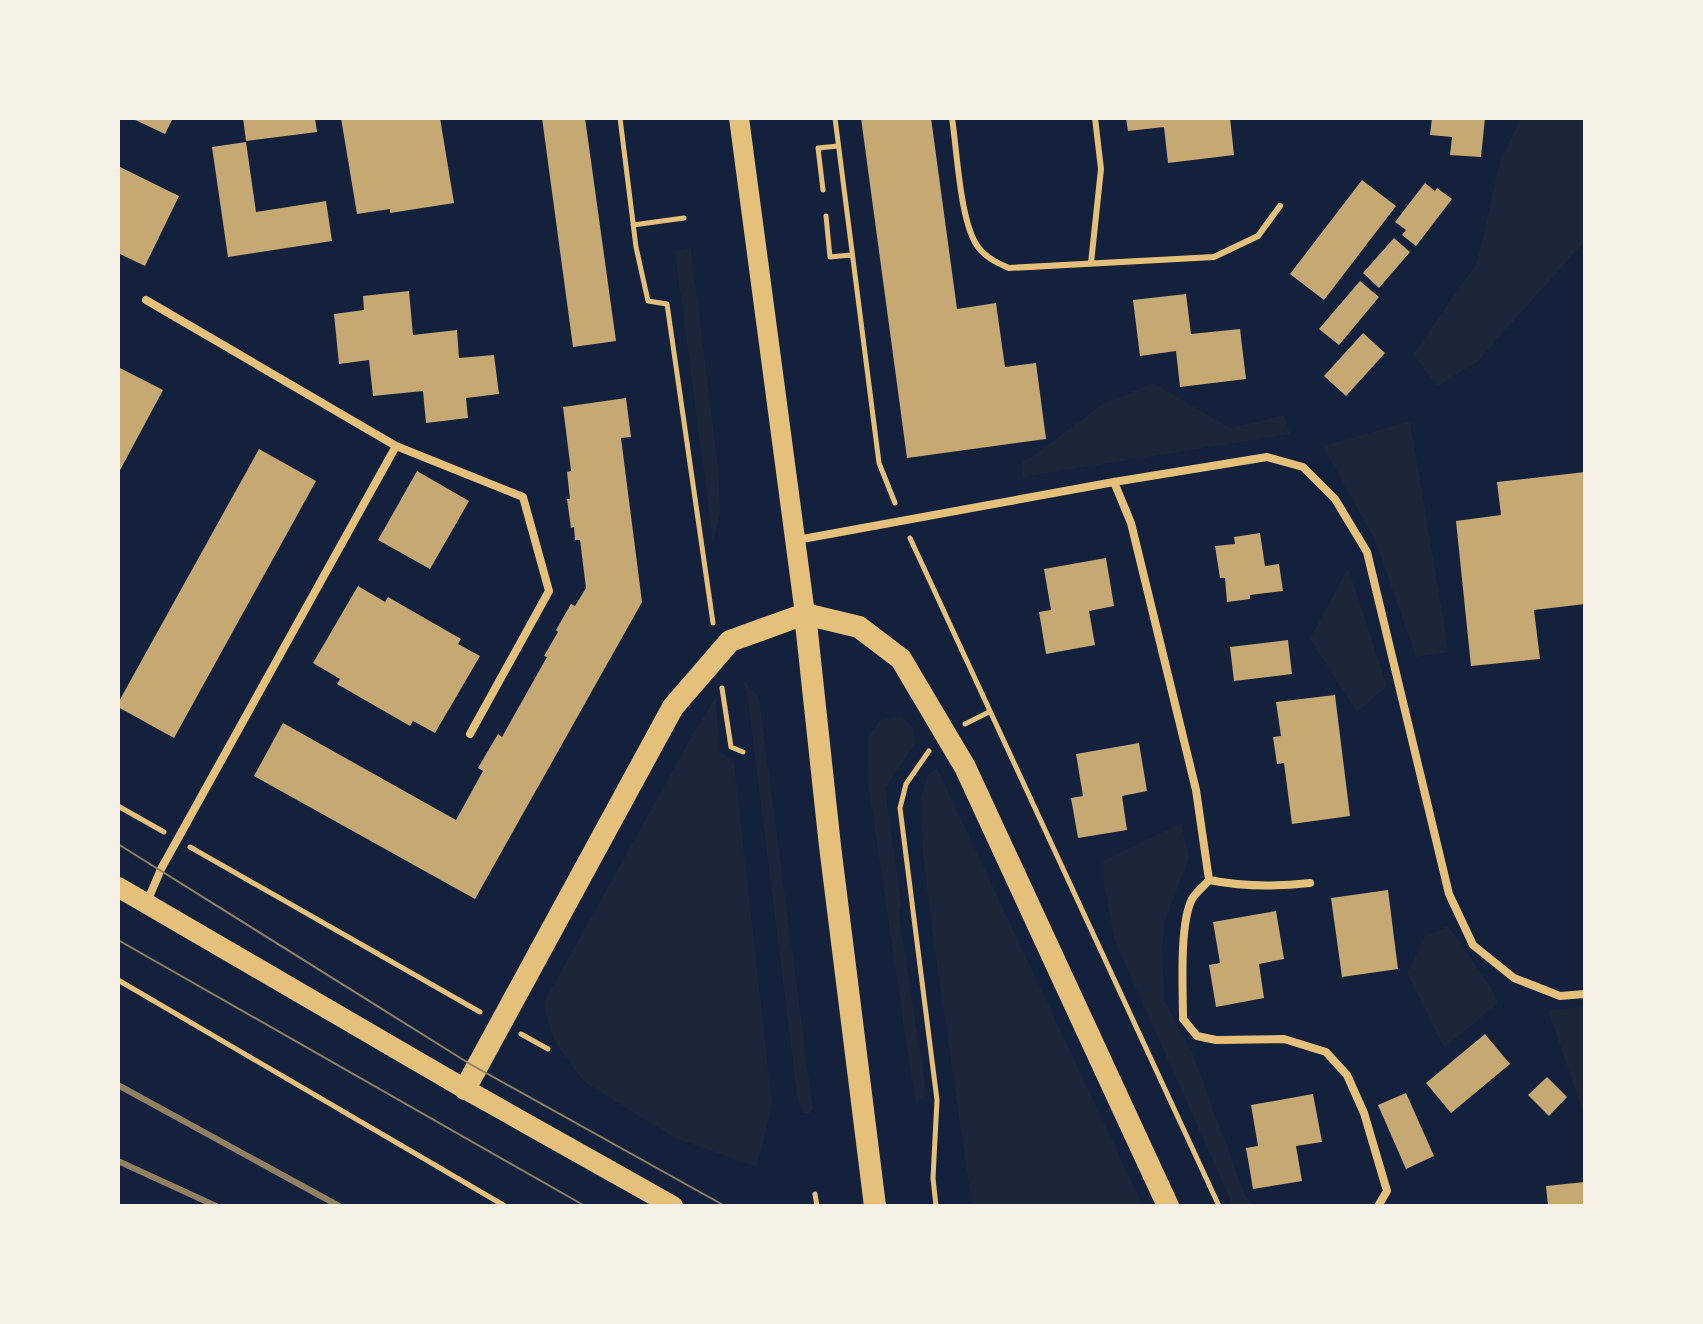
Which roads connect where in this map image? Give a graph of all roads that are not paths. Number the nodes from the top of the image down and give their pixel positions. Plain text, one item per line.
1 (739, 118) edge
2 (952, 118) edge
3 (1095, 118) edge
4 (1280, 206) dead end
5 (1091, 263) junction
6 (146, 300) dead end
7 (396, 446) junction
8 (1114, 482) junction
9 (796, 540) junction
10 (805, 614) junction
11 (470, 734) dead end
12 (1209, 880) junction
13 (1310, 883) dead end
14 (118, 887) edge
15 (147, 903) junction
16 (1585, 994) edge
17 (465, 1089) junction
18 (874, 1197) edge
19 (673, 1206) edge
20 (1168, 1206) edge
21 (1378, 1206) edge

1 - 9 main road
2 - 5 lane
3 - 5 lane
4 - 5 lane
6 - 7 street
7 - 11 street
7 - 15 street
8 - 9 street
8 - 12 street
8 - 16 street
9 - 10 main road
10 - 17 highway
10 - 18 highway
10 - 20 highway
12 - 13 street
12 - 21 street
14 - 15 main road
15 - 17 main road
17 - 19 main road

